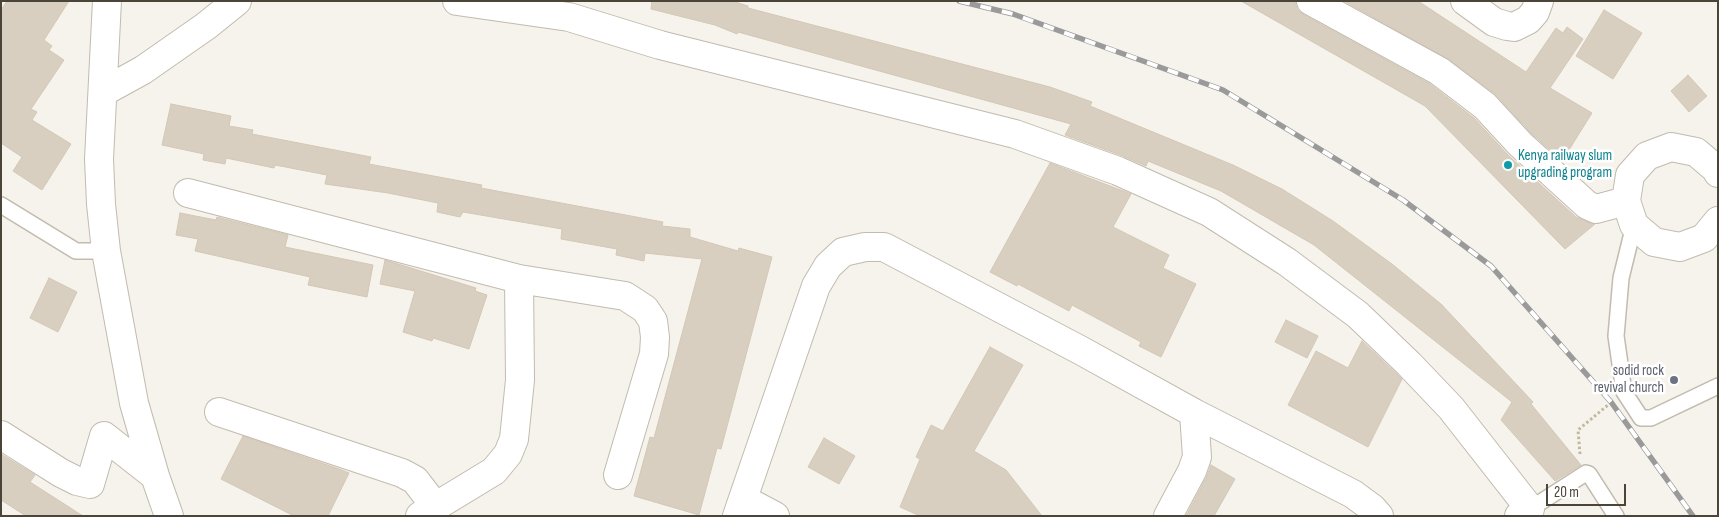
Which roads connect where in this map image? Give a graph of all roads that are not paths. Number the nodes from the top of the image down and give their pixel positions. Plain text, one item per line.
1 (107, 1) edge
2 (237, 1) edge
3 (458, 1) edge
4 (538, 1) edge
5 (1311, 1) edge
6 (1465, 1) edge
7 (1539, 1) edge
8 (570, 17) junction
9 (102, 92) junction
10 (1717, 170) edge
11 (188, 193) dead end
12 (1, 205) edge
13 (1630, 213) junction
14 (1718, 221) edge
15 (106, 251) junction
16 (519, 279) junction
17 (1718, 386) edge
18 (219, 412) dead end
19 (1194, 413) junction
20 (1, 435) edge
21 (618, 475) dead end
22 (155, 476) junction
23 (740, 507) edge
24 (432, 512) edge
25 (1524, 512) edge
26 (169, 516) edge
27 (775, 516) edge
28 (1168, 516) edge
29 (1379, 516) edge
30 (1616, 516) edge

1 - 9 street
2 - 9 street
3 - 8 street
4 - 8 street
5 - 13 street
6 - 7 street
8 - 25 street
9 - 15 street
10 - 13 street
11 - 16 street
12 - 15 lane
13 - 14 street
13 - 17 lane
15 - 22 street
16 - 21 street
16 - 24 street
18 - 24 street
19 - 23 street
19 - 28 street
19 - 29 street
20 - 22 street
22 - 26 street
23 - 27 street
25 - 30 lane

